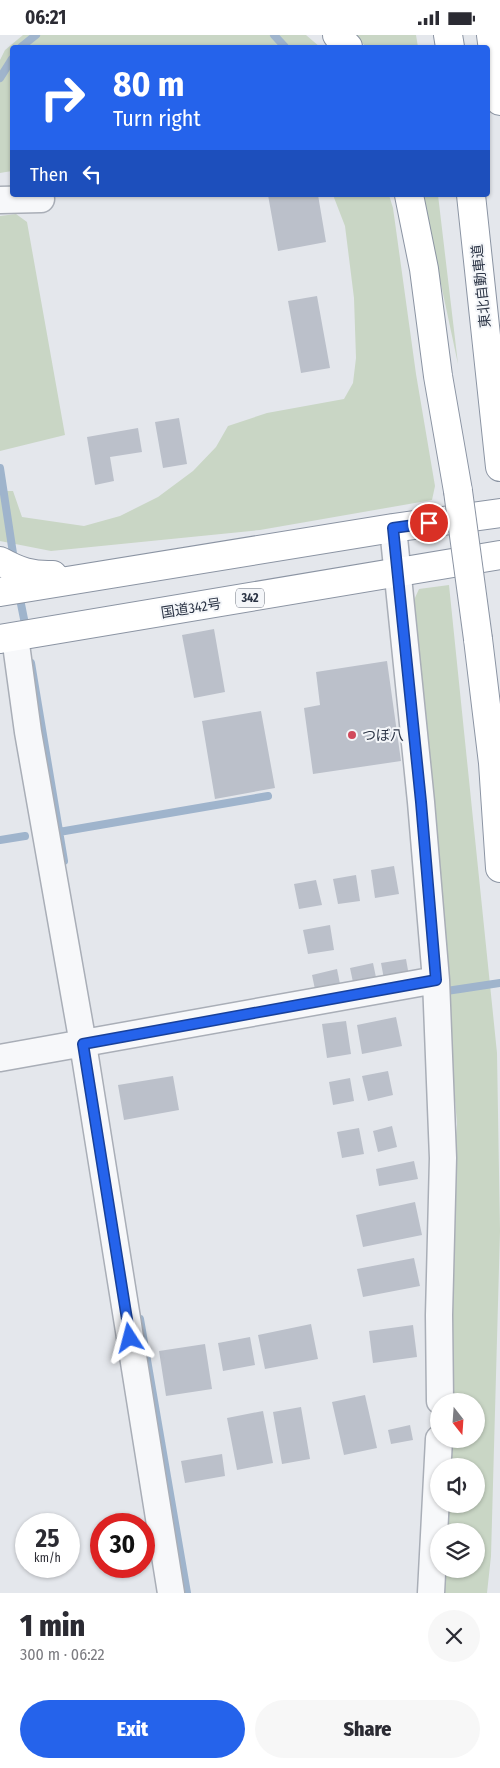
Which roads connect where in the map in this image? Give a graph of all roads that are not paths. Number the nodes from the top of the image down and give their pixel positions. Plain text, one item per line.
1 (337, 35) edge
2 (491, 35) edge
3 (346, 45) edge
4 (500, 101) edge
5 (409, 197) edge
6 (471, 197) edge
7 (41, 199) dead end
8 (0, 200) edge
9 (500, 467) edge
10 (500, 513) edge
11 (393, 528) junction
12 (500, 555) edge
13 (0, 561) edge
14 (138, 569) junction
15 (397, 574) junction
16 (0, 592) edge
17 (8, 638) edge
18 (500, 868) edge
19 (436, 980) junction
20 (83, 1044) junction
21 (0, 1058) edge
22 (440, 1393) edge
23 (439, 1448) edge
24 (171, 1593) edge
25 (431, 1593) edge

1 - 3 highway
2 - 4 highway
5 - 18 highway, bridge
6 - 9 highway, 東北自動車道
7 - 8 street
10 - 11 highway
11 - 14 highway
11 - 15 street
12 - 15 highway, 国道342号 / 342
13 - 14 highway
14 - 16 highway
15 - 17 highway, 国道342号 / 342
15 - 19 street
17 - 20 street
19 - 20 street
19 - 22 street
20 - 21 street
20 - 24 street
23 - 25 street

